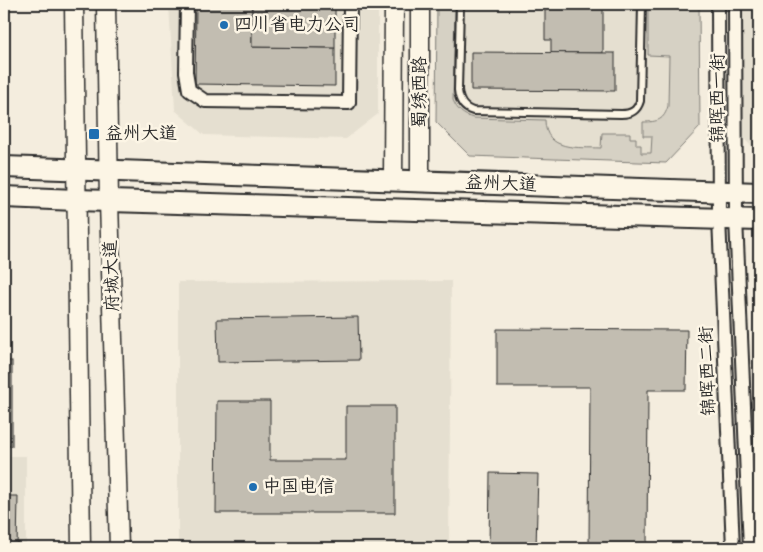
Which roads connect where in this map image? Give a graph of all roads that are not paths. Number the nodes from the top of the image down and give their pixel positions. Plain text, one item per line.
1 (74, 4) edge
2 (106, 4) edge
3 (187, 4) edge
4 (350, 4) edge
5 (394, 4) edge
6 (420, 4) edge
7 (460, 4) edge
8 (642, 4) edge
9 (718, 4) edge
10 (735, 4) edge
11 (4, 167) edge
12 (76, 169) junction
13 (109, 170) junction
14 (393, 181) junction
15 (420, 181) junction
16 (728, 192) junction
17 (759, 193) edge
18 (4, 197) edge
19 (76, 200) junction
20 (110, 200) junction
21 (728, 218) junction
22 (759, 220) edge
23 (81, 548) edge
24 (119, 548) edge
25 (733, 548) edge
26 (750, 548) edge

1 - 12 main road, 府城大道
2 - 13 main road, 府城大道
3 - 4 street
5 - 14 main road, 蜀绣西路
6 - 15 main road, 蜀绣西路
7 - 8 lane
9 - 16 street, 锦晖西一街
10 - 16 street, 锦晖西一街
11 - 12 main road, 益州大道
12 - 13 main road, 益州大道
12 - 19 main road, 府城大道
13 - 14 main road, 益州大道
13 - 20 main road, 府城大道
14 - 15 main road, 益州大道
15 - 16 main road, 益州大道
16 - 17 main road, 益州大道
16 - 21 street, 锦晖西二街
16 - 21 street, 锦晖西二街
18 - 19 main road, 益州大道
19 - 20 main road, 益州大道
19 - 23 main road, 府城大道
20 - 21 main road, 益州大道
20 - 24 main road, 府城大道
21 - 22 main road, 益州大道
21 - 25 street, 锦晖西二街
21 - 26 street, 锦晖西二街

